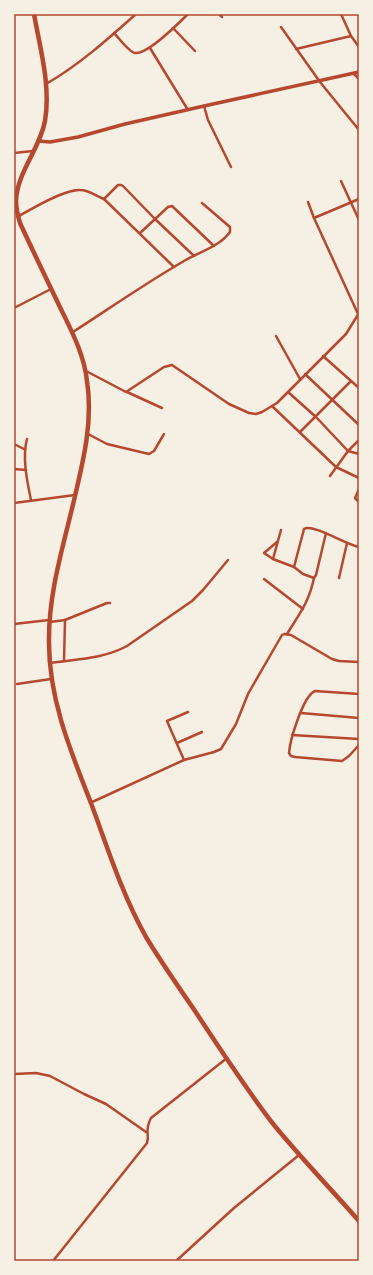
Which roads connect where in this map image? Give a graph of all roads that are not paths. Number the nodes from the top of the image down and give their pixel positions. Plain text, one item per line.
1 (34, 14) edge
2 (136, 14) edge
3 (188, 14) edge
4 (219, 14) edge
5 (341, 14) edge
6 (222, 17) dead end
7 (281, 27) dead end
8 (173, 28) junction
9 (114, 33) junction
10 (352, 36) junction
11 (359, 47) edge
12 (150, 48) junction
13 (296, 49) junction
14 (195, 51) dead end
15 (359, 72) edge
16 (354, 74) junction
17 (359, 79) edge
18 (320, 82) junction
19 (46, 84) junction
20 (204, 106) junction
21 (188, 110) junction
22 (359, 130) edge
23 (38, 141) junction
24 (34, 151) junction
25 (14, 153) edge
26 (231, 167) dead end
27 (341, 181) dead end
28 (104, 199) junction
29 (359, 199) edge
30 (308, 202) dead end
31 (352, 202) junction
32 (202, 203) dead end
33 (18, 216) junction
34 (314, 218) junction
35 (155, 219) junction
36 (359, 220) edge
37 (140, 233) junction
38 (214, 246) junction
39 (194, 256) junction
40 (174, 267) junction
41 (51, 289) junction
42 (14, 308) edge
43 (358, 314) edge
44 (72, 332) junction
45 (276, 336) dead end
46 (323, 356) junction
47 (86, 371) junction
48 (305, 374) junction
49 (300, 379) junction
50 (351, 381) junction
51 (359, 388) edge
52 (126, 392) junction
53 (288, 392) junction
54 (332, 400) junction
55 (272, 406) junction
56 (162, 408) dead end
57 (316, 418) junction
58 (359, 425) edge
59 (300, 432) junction
60 (88, 434) junction
61 (164, 434) dead end
62 (27, 439) dead end
63 (359, 440) edge
64 (14, 444) edge
65 (24, 449) junction
66 (348, 451) junction
67 (359, 454) edge
68 (336, 466) junction
69 (14, 469) edge
70 (26, 470) junction
71 (330, 476) dead end
72 (359, 478) edge
73 (359, 489) edge
74 (75, 494) junction
75 (31, 500) junction
76 (359, 502) edge
77 (14, 503) edge
78 (281, 530) dead end
79 (326, 533) junction
80 (277, 542) junction
81 (347, 543) junction
82 (359, 547) edge
83 (273, 559) junction
84 (228, 560) dead end
85 (294, 567) junction
86 (314, 578) junction
87 (339, 578) dead end
88 (264, 579) dead end
89 (110, 603) dead end
90 (303, 609) junction
91 (65, 620) junction
92 (49, 621) junction
93 (14, 624) edge
94 (287, 634) junction
95 (64, 661) junction
96 (359, 662) edge
97 (50, 663) junction
98 (51, 679) junction
99 (17, 684) dead end
100 (359, 694) edge
101 (188, 712) dead end
102 (301, 713) junction
103 (359, 718) edge
104 (202, 732) dead end
105 (292, 735) junction
106 (359, 740) edge
107 (177, 743) junction
108 (359, 745) edge
109 (184, 760) junction
110 (90, 803) junction
111 (227, 1058) junction
112 (14, 1074) edge
113 (146, 1132) junction
114 (300, 1154) junction
115 (359, 1221) edge
116 (53, 1261) edge
117 (176, 1261) edge

1 - 19 highway
2 - 9 street
3 - 8 street
4 - 6 street
5 - 10 street
7 - 13 street
8 - 12 street
8 - 14 street
9 - 12 street
9 - 19 street
10 - 11 street
10 - 13 street
12 - 21 street
13 - 18 street
15 - 16 main road
16 - 17 street
16 - 18 main road
18 - 20 main road
18 - 22 street
19 - 23 highway
20 - 21 main road
20 - 26 street
21 - 23 main road
23 - 24 highway
24 - 25 street
24 - 33 highway
27 - 31 street
28 - 33 street
28 - 35 street
28 - 37 street
29 - 31 street
30 - 34 street
31 - 34 street
31 - 36 street
32 - 38 street
33 - 41 highway
34 - 43 street
35 - 37 street
35 - 38 street
35 - 39 street
37 - 40 street
38 - 39 street
39 - 40 street
40 - 44 street
41 - 42 street
41 - 44 highway
43 - 46 street
44 - 47 highway
45 - 49 street
46 - 48 street
46 - 50 street
47 - 52 street
47 - 60 highway
48 - 49 street
48 - 54 street
49 - 53 street
50 - 51 street
50 - 54 street
52 - 55 street
52 - 56 street
53 - 55 street
53 - 57 street
54 - 57 street
54 - 58 street
55 - 59 street
57 - 59 street
57 - 66 street
59 - 68 street
60 - 61 street
60 - 74 highway
62 - 65 street
63 - 66 street
64 - 65 street
65 - 70 street
66 - 67 street
66 - 68 street
68 - 71 street
68 - 72 street
69 - 70 street
70 - 75 street
73 - 76 street
74 - 75 street
74 - 92 highway
75 - 77 street
78 - 80 street
79 - 81 street
79 - 85 street
79 - 86 street
80 - 83 street
80 - 83 street
81 - 82 street
81 - 87 street
83 - 85 street
84 - 95 street
85 - 86 street
86 - 90 street
88 - 90 street
89 - 91 street
90 - 94 street
91 - 92 street
91 - 95 street
92 - 93 street
92 - 97 highway
94 - 96 street
94 - 109 street
95 - 97 street
97 - 98 highway
98 - 99 street
98 - 110 highway
100 - 102 street
101 - 107 street
102 - 103 street
102 - 105 street
104 - 107 street
105 - 106 street
105 - 108 street
107 - 109 street
109 - 110 street
110 - 111 highway
111 - 113 street
111 - 114 highway
112 - 113 street
113 - 116 street
114 - 115 highway
114 - 117 street

